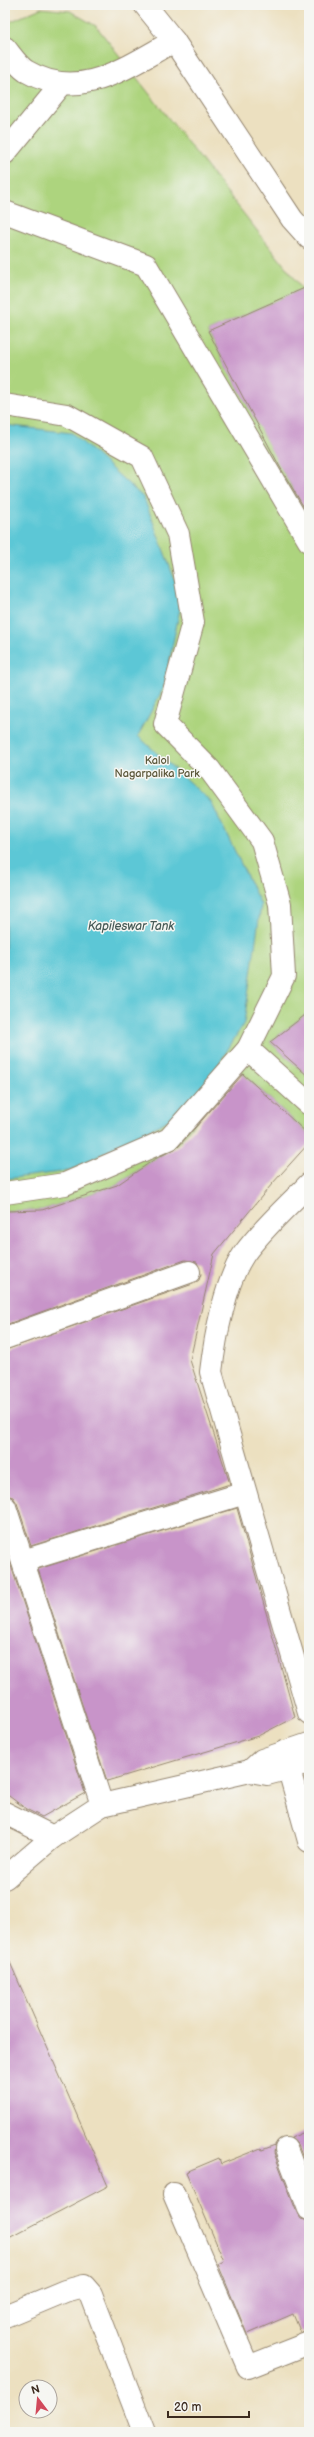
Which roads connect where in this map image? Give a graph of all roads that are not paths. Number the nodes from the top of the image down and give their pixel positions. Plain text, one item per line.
1 (146, 5) edge
2 (174, 41) junction
3 (5, 48) edge
4 (61, 85) junction
5 (5, 154) edge
6 (5, 212) edge
7 (309, 238) edge
8 (5, 405) edge
9 (309, 541) edge
10 (248, 1049) junction
11 (309, 1104) edge
12 (309, 1184) edge
13 (5, 1193) edge
14 (189, 1272) dead end
15 (5, 1338) edge
16 (245, 1493) junction
17 (5, 1507) edge
18 (23, 1561) junction
19 (309, 1712) edge
20 (309, 1744) edge
21 (294, 1761) edge
22 (102, 1805) junction
23 (5, 1813) edge
24 (53, 1837) junction
25 (309, 1841) edge
26 (5, 1878) edge
27 (286, 2149) dead end
28 (174, 2194) dead end
29 (309, 2209) edge
30 (5, 2316) edge
31 (309, 2343) edge
32 (144, 2432) edge

1 - 2 street
2 - 4 street
2 - 7 street
3 - 4 street
4 - 5 street
6 - 9 street
8 - 10 street
10 - 11 street
10 - 13 street
12 - 16 street
14 - 15 street
16 - 18 street
16 - 19 street
17 - 18 street
18 - 22 street
20 - 21 street
21 - 22 street
21 - 25 street
22 - 24 street
23 - 24 street
24 - 26 street
27 - 29 street
28 - 31 street
30 - 32 street

